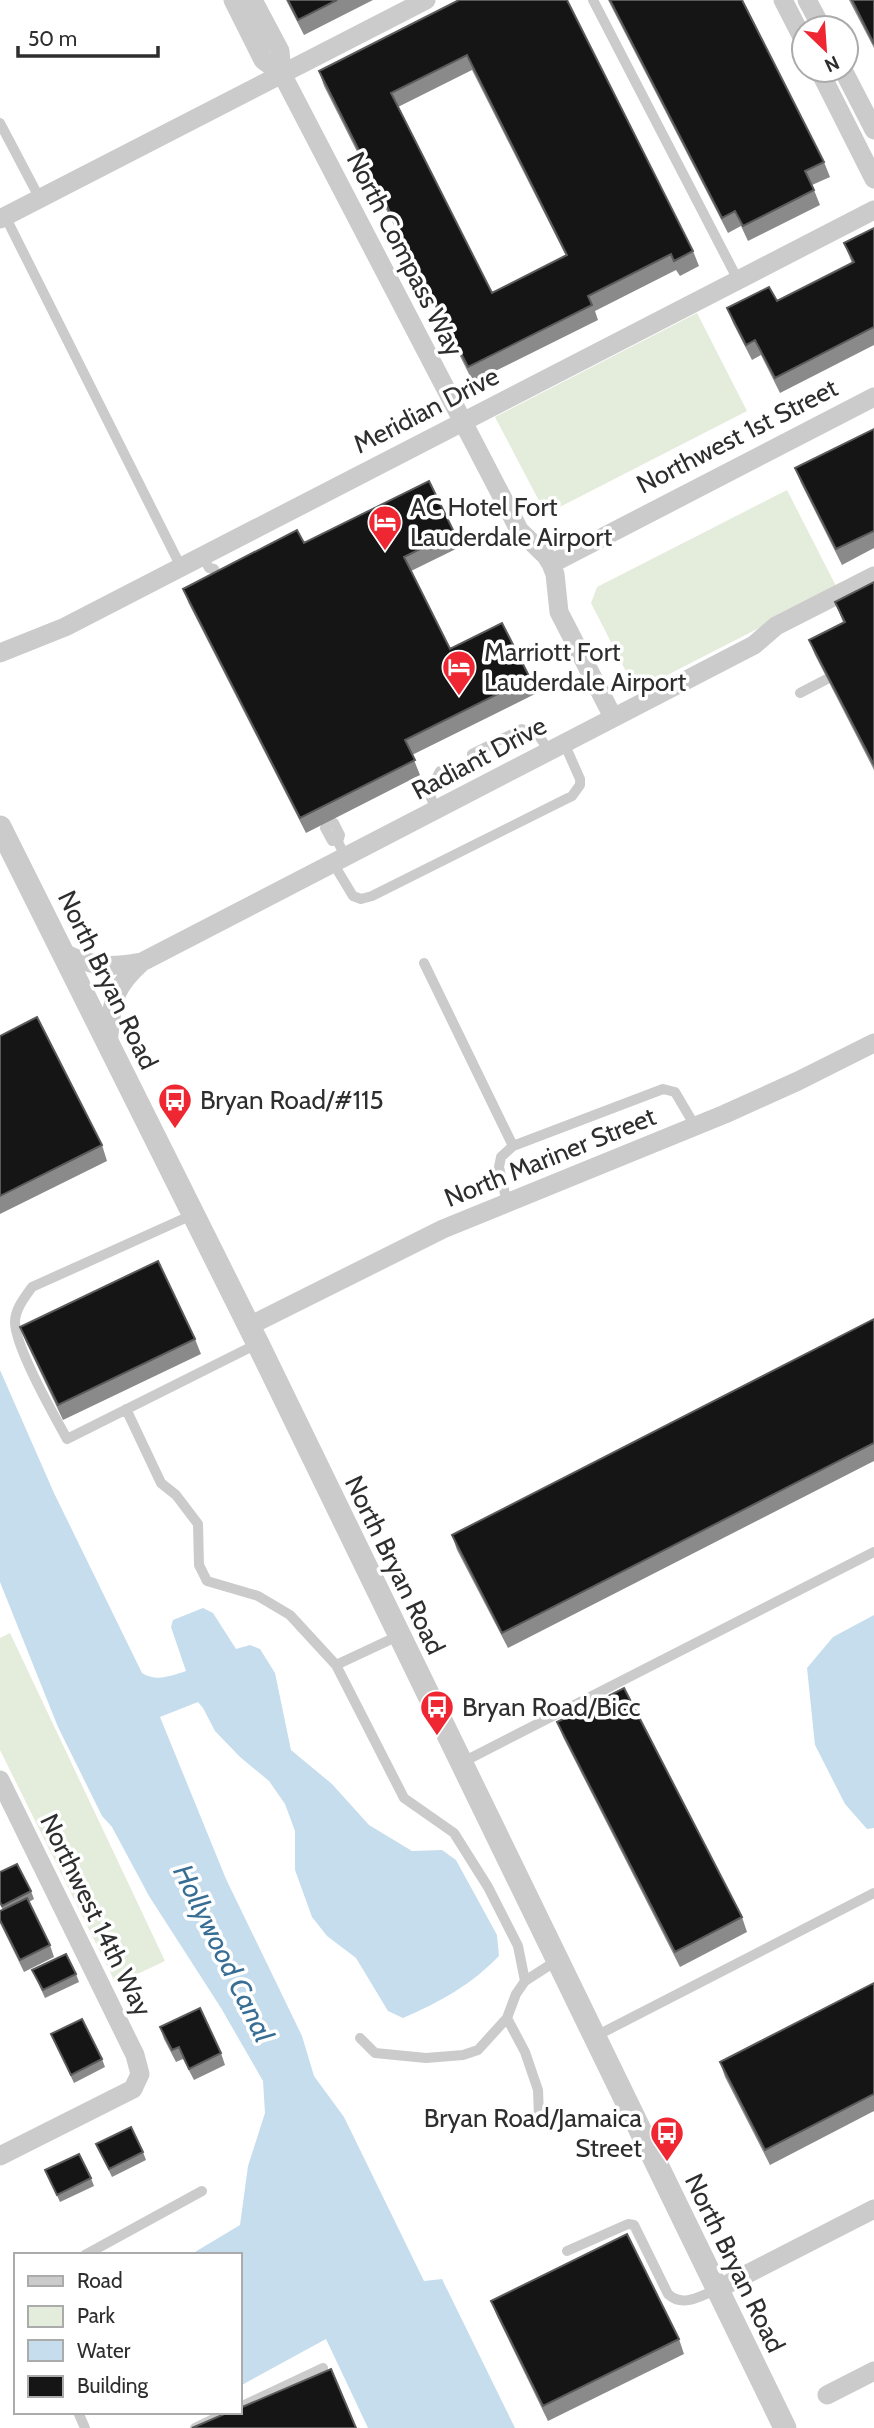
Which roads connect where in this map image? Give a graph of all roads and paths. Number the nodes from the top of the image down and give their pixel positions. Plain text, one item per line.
1 (233, 0) edge
2 (253, 0) edge
3 (426, 0) edge
4 (593, 0) edge
5 (282, 74) junction
6 (825, 84) edge
7 (850, 84) edge
8 (0, 123) edge
9 (874, 131) edge
10 (5, 144) edge
11 (874, 179) edge
12 (40, 199) junction
13 (874, 210) edge
14 (3, 217) edge
15 (738, 280) junction
16 (874, 397) edge
17 (463, 421) junction
18 (551, 564) junction
19 (181, 567) junction
20 (874, 576) edge
21 (0, 653) edge
22 (828, 680) edge
23 (800, 694) dead end
24 (613, 717) junction
25 (556, 747) junction
26 (472, 754) dead end
27 (440, 771) dead end
28 (316, 797) edge
29 (436, 811) junction
30 (2, 837) edge
31 (337, 850) junction
32 (63, 953) junction
33 (142, 962) junction
34 (424, 963) dead end
35 (108, 1043) junction
36 (874, 1043) edge
37 (695, 1126) junction
38 (513, 1146) junction
39 (507, 1203) junction
40 (192, 1215) junction
41 (253, 1335) junction
42 (126, 1409) junction
43 (874, 1552) edge
44 (398, 1636) junction
45 (337, 1665) junction
46 (461, 1763) junction
47 (0, 1780) edge
48 (874, 1894) edge
49 (556, 1961) junction
50 (525, 1981) junction
51 (507, 2018) junction
52 (593, 2037) junction
53 (360, 2038) dead end
54 (539, 2117) dead end
55 (1, 2153) edge
56 (202, 2191) dead end
57 (874, 2209) edge
58 (568, 2251) dead end
59 (89, 2253) edge
60 (716, 2290) junction
61 (323, 2368) dead end
62 (874, 2371) edge
63 (827, 2395) dead end
64 (242, 2406) edge
65 (224, 2414) edge
66 (195, 2428) edge
67 (785, 2428) edge

1 - 5 street
2 - 5 street
3 - 5 street
4 - 15 lane
5 - 12 street
5 - 17 street, North Compass Way
6 - 11 street
7 - 9 street
8 - 10 lane
10 - 12 lane
12 - 14 street
13 - 15 street, Meridian Drive
14 - 19 lane
15 - 17 street, Meridian Drive
16 - 18 street, Northwest 1st Street
17 - 18 street, North Compass Way
17 - 19 street, Meridian Drive
18 - 24 street
19 - 21 street, Meridian Drive
20 - 24 street, Radiant Drive
22 - 23 lane
24 - 25 street, Radiant Drive
25 - 26 lane
25 - 29 street, Radiant Drive
25 - 31 lane
27 - 29 lane
28 - 31 lane
29 - 31 street, Radiant Drive
30 - 32 street, North Bryan Road
31 - 33 street, Radiant Drive
32 - 33 street, Radiant Drive
32 - 35 street, North Bryan Road
33 - 35 street, Radiant Drive
34 - 38 lane
35 - 40 street, North Bryan Road
36 - 37 street, North Mariner Street
37 - 38 lane
37 - 39 street, North Mariner Street
38 - 39 lane
39 - 41 street, North Mariner Street
40 - 41 street, North Bryan Road
40 - 42 lane
41 - 42 lane
41 - 44 street, North Bryan Road
42 - 45 lane
43 - 46 lane
44 - 45 lane
44 - 46 street, North Bryan Road
45 - 50 lane
46 - 49 street, North Bryan Road
47 - 55 street, Northwest 14th Way
48 - 52 lane
49 - 50 lane
49 - 52 street, North Bryan Road
50 - 51 lane
51 - 53 lane
51 - 54 lane
52 - 60 street, North Bryan Road
56 - 59 lane
57 - 60 street
58 - 60 lane
60 - 67 street, North Bryan Road
61 - 64 lane
62 - 63 street
65 - 66 lane

